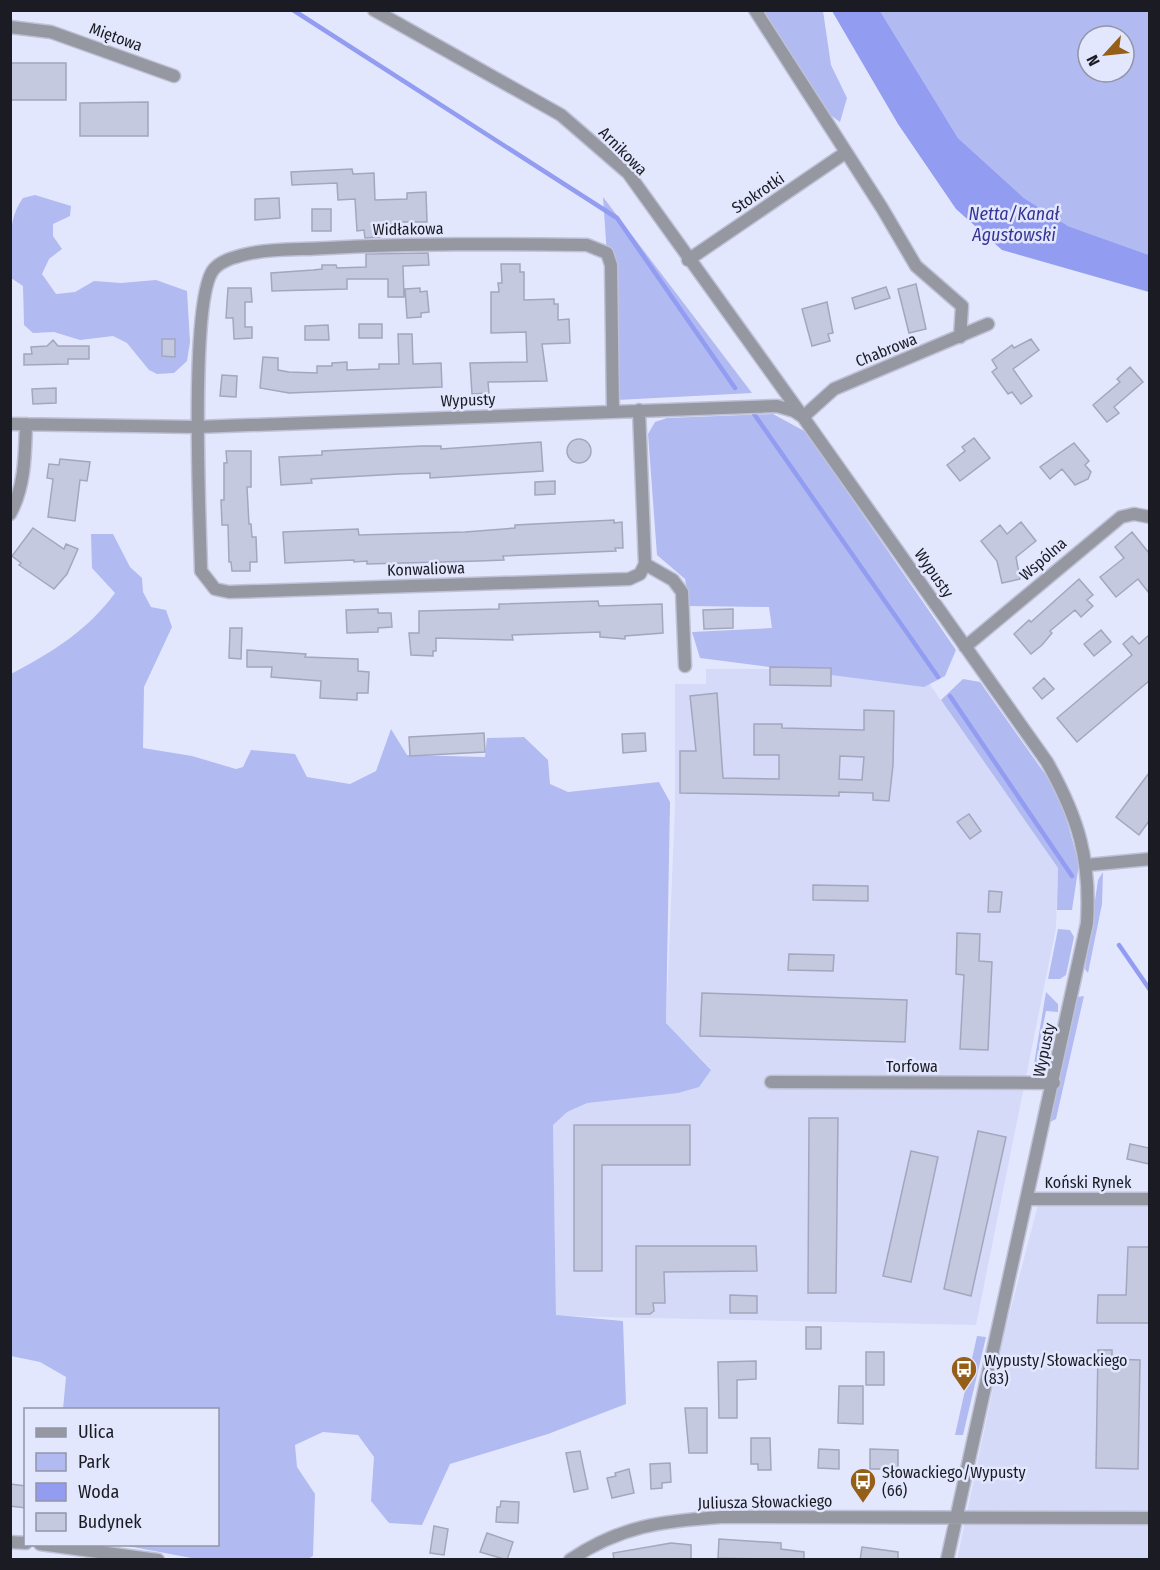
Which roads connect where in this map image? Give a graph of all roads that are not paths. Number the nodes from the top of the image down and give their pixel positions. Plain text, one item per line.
1 (375, 10) edge
2 (755, 10) edge
3 (10, 27) edge
4 (174, 76) dead end
5 (845, 153) junction
6 (688, 260) junction
7 (988, 324) dead end
8 (960, 337) junction
9 (639, 410) junction
10 (613, 411) junction
11 (803, 417) junction
12 (10, 424) edge
13 (26, 424) junction
14 (196, 426) junction
15 (10, 514) edge
16 (1149, 517) edge
17 (645, 564) junction
18 (965, 647) junction
19 (685, 666) dead end
20 (1149, 859) edge
21 (1087, 865) junction
22 (771, 1082) dead end
23 (1054, 1083) junction
24 (1027, 1199) junction
25 (1149, 1199) edge
26 (955, 1518) junction
27 (1149, 1518) edge
28 (48, 1546) edge
29 (158, 1560) edge
30 (570, 1560) edge
31 (947, 1560) edge

1 - 6 street, Arnikowa
2 - 5 street
3 - 4 street, Miętowa
5 - 6 street, Stokrotki
5 - 8 street
6 - 11 street, Arnikowa
7 - 8 street, Chabrowa
8 - 11 street, Chabrowa
9 - 10 street, Wypusty
9 - 11 street, Wypusty
9 - 17 street
10 - 14 street, Wypusty
10 - 14 street, Widłakowa
11 - 18 street, Wypusty
12 - 13 street, Wypusty
13 - 14 street, Wypusty
13 - 15 street
14 - 17 street, Konwaliowa
16 - 18 street, Wspólna
17 - 19 street
18 - 21 street, Wypusty
20 - 21 street
21 - 23 street, Wypusty
22 - 23 street, Torfowa
23 - 24 street, Wypusty
24 - 25 street, Koński Rynek
24 - 26 street, Wypusty
26 - 27 street, Juliusza Słowackiego
26 - 30 street, Juliusza Słowackiego
26 - 31 street
28 - 29 street

